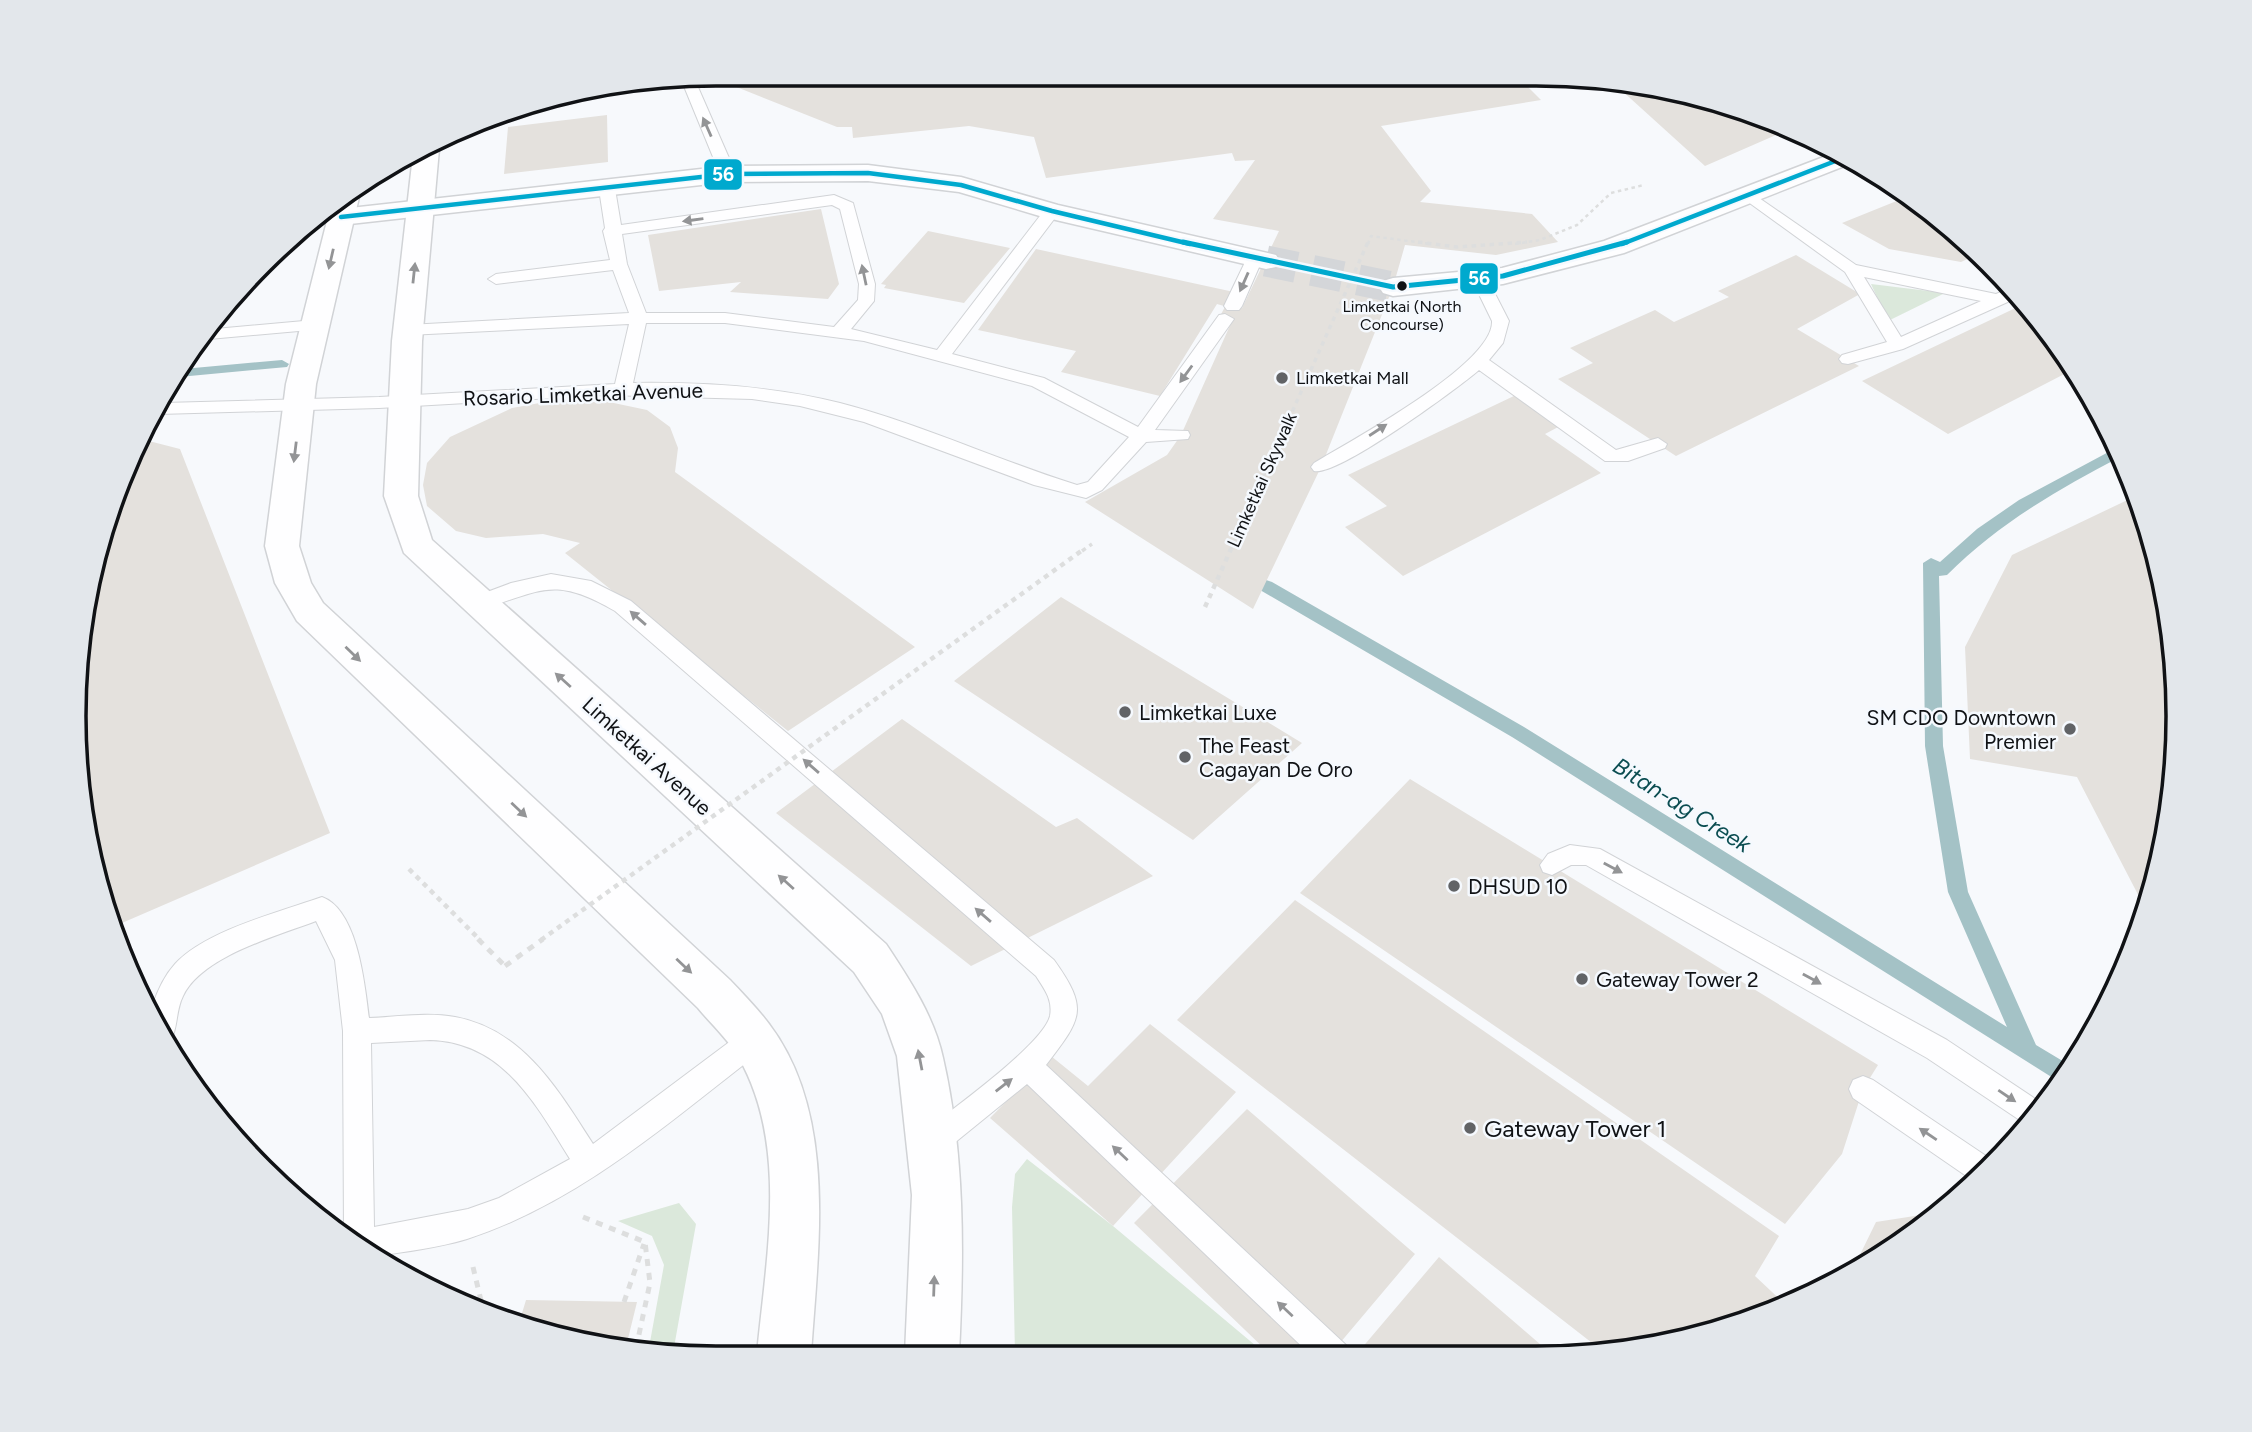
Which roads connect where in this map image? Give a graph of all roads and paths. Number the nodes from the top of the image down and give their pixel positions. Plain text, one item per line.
1 (691, 87) edge
2 (424, 158) edge
3 (1835, 161) edge
4 (728, 174) junction
5 (1644, 185) dead end
6 (607, 189) junction
7 (1749, 196) junction
8 (347, 205) edge
9 (421, 207) junction
10 (343, 208) edge
11 (1052, 211) junction
12 (611, 231) junction
13 (1261, 259) joint
14 (618, 264) junction
15 (1851, 269) junction
16 (1479, 278) junction
17 (496, 279) dead end
18 (1393, 287) tunnel mouth
19 (2007, 297) edge
20 (1999, 300) junction
21 (639, 318) junction
22 (315, 325) junction
23 (408, 330) junction
24 (838, 332) junction
25 (215, 334) edge
26 (1897, 345) junction
27 (942, 355) junction
28 (1848, 359) dead end
29 (1480, 362) junction
30 (622, 389) junction
31 (405, 401) junction
32 (301, 403) junction
33 (166, 409) edge
34 (1181, 435) dead end
35 (1142, 436) junction
36 (1658, 444) dead end
37 (1321, 467) dead end
38 (1092, 544) dead end
39 (478, 603) junction
40 (1205, 607) dead end
41 (1552, 864) dead end
42 (410, 869) dead end
43 (163, 1018) edge
44 (356, 1031) junction
45 (754, 1040) junction
46 (1028, 1066) junction
47 (1863, 1089) dead end
48 (2028, 1110) edge
49 (932, 1143) junction
50 (589, 1163) junction
51 (1977, 1167) edge
52 (526, 1199) junction
53 (358, 1234) edge
54 (645, 1242) junction
55 (370, 1243) edge
56 (624, 1302) dead end
57 (637, 1341) edge
58 (785, 1346) edge
59 (932, 1346) edge
60 (1324, 1346) edge

4 -> 1 lane
2 - 9 street, Limketkai Avenue
3 - 7 street
4 - 6 street
4 - 11 street
5 - 40 path, Limketkai Skywalk, bridge
6 - 9 street
6 - 12 lane
7 - 15 lane
7 - 16 street
8 - 9 street
23 -> 9 street, Limketkai Avenue
10 -> 22 street
11 - 13 street
11 - 27 lane
12 - 14 lane
24 -> 12 lane
13 -> 35 lane
14 - 17 lane
14 - 21 lane
15 - 20 lane
15 - 26 lane
16 - 18 street
16 - 29 lane
19 - 20 lane
20 - 26 lane
21 - 23 lane
21 - 24 lane
21 - 30 lane
22 - 25 lane
22 - 32 street
23 - 31 street, Limketkai Avenue
24 - 27 lane
26 - 28 lane
27 - 35 lane
29 - 36 lane
37 -> 29 lane
30 - 31 lane, Rosario Limketkai Avenue
30 - 35 lane, Rosario Limketkai Avenue
31 - 32 lane, Rosario Limketkai Avenue
31 - 39 street, Limketkai Avenue
32 - 33 lane, Rosario Limketkai Avenue
32 -> 45 street
34 - 35 lane
38 - 42 path, bridge
46 -> 39 lane
49 -> 39 street, Limketkai Avenue
41 -> 48 lane
43 - 44 lane
44 - 50 lane
44 - 53 lane
45 - 50 lane
45 - 58 street
49 -> 46 lane
60 -> 46 lane
51 -> 47 lane
59 -> 49 street, Limketkai Avenue
50 - 52 lane
52 - 54 path
52 - 55 lane
54 - 56 path
54 - 57 path

